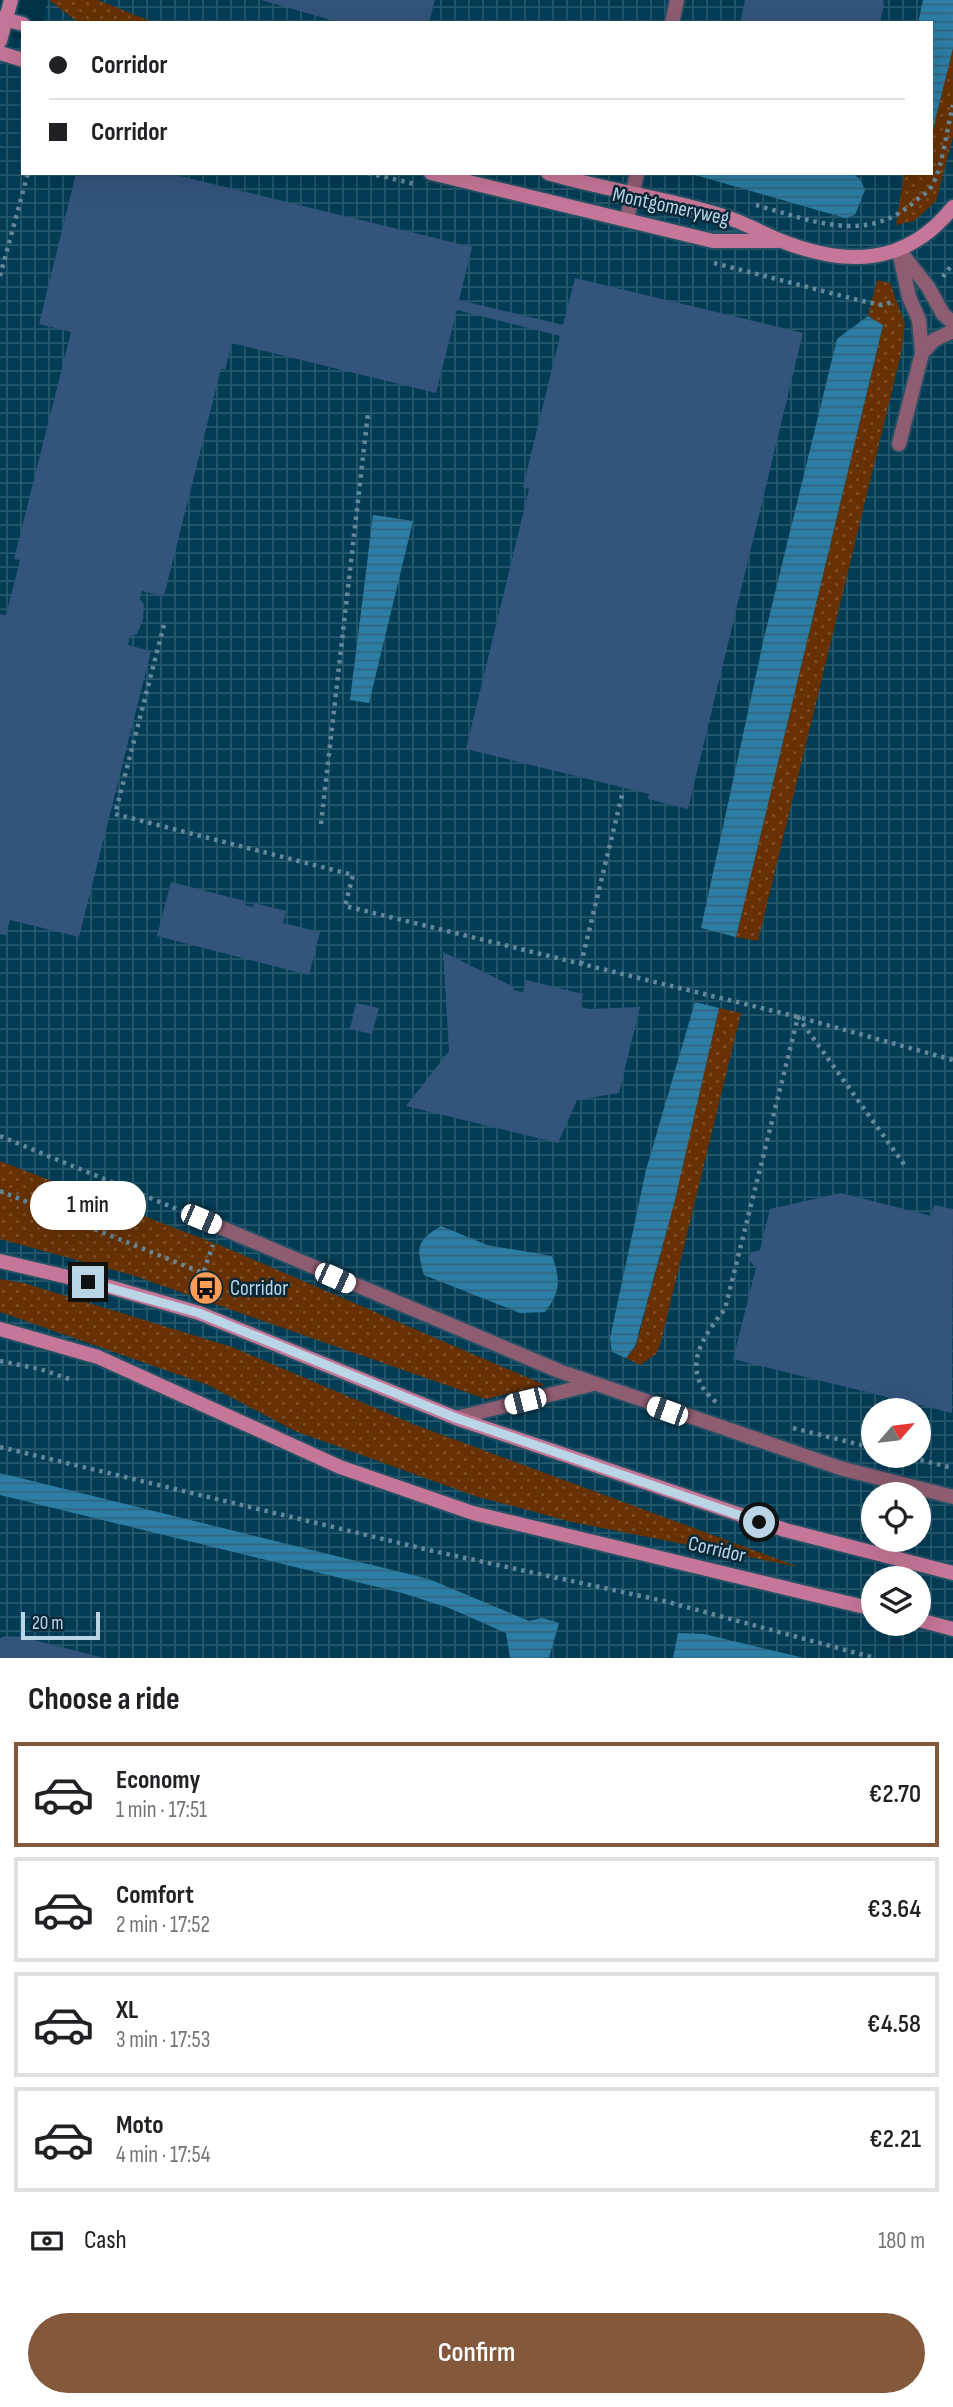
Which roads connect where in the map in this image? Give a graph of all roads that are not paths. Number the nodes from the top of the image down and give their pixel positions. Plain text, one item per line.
1 (12, 0) edge
2 (677, 0) edge
3 (3, 18) edge
4 (672, 21) edge
5 (21, 23) edge
6 (0, 41) edge
7 (0, 53) edge
8 (21, 59) edge
9 (440, 175) edge
10 (557, 175) edge
11 (637, 175) edge
12 (633, 192) junction
13 (953, 207) edge
14 (627, 219) junction
15 (782, 241) junction
16 (899, 251) junction
17 (953, 323) edge
18 (953, 331) edge
19 (922, 353) junction
20 (899, 444) dead end
21 (201, 1219) road end
22 (0, 1261) edge
23 (0, 1329) edge
24 (595, 1384) junction
25 (456, 1418) junction
26 (953, 1497) edge
27 (953, 1573) edge
28 (861, 1606) edge
29 (931, 1623) edge
30 (953, 1629) edge

1 - 3 main road
2 - 4 street
3 - 5 main road
3 - 6 main road
7 - 8 main road
9 - 14 main road, Montgomeryweg
10 - 12 main road, Montgomeryweg
11 - 12 street
12 - 14 street
12 - 15 main road, Montgomeryweg
13 - 16 main road
14 - 15 main road, Montgomeryweg
15 - 16 main road, Montgomeryweg
16 - 17 street
16 - 19 street
18 - 19 street
19 - 20 street
21 - 24 street
22 - 25 main road, Corridor
23 - 28 main road, Corridor
24 - 25 street
24 - 26 street
25 - 27 main road, Corridor
29 - 30 main road

